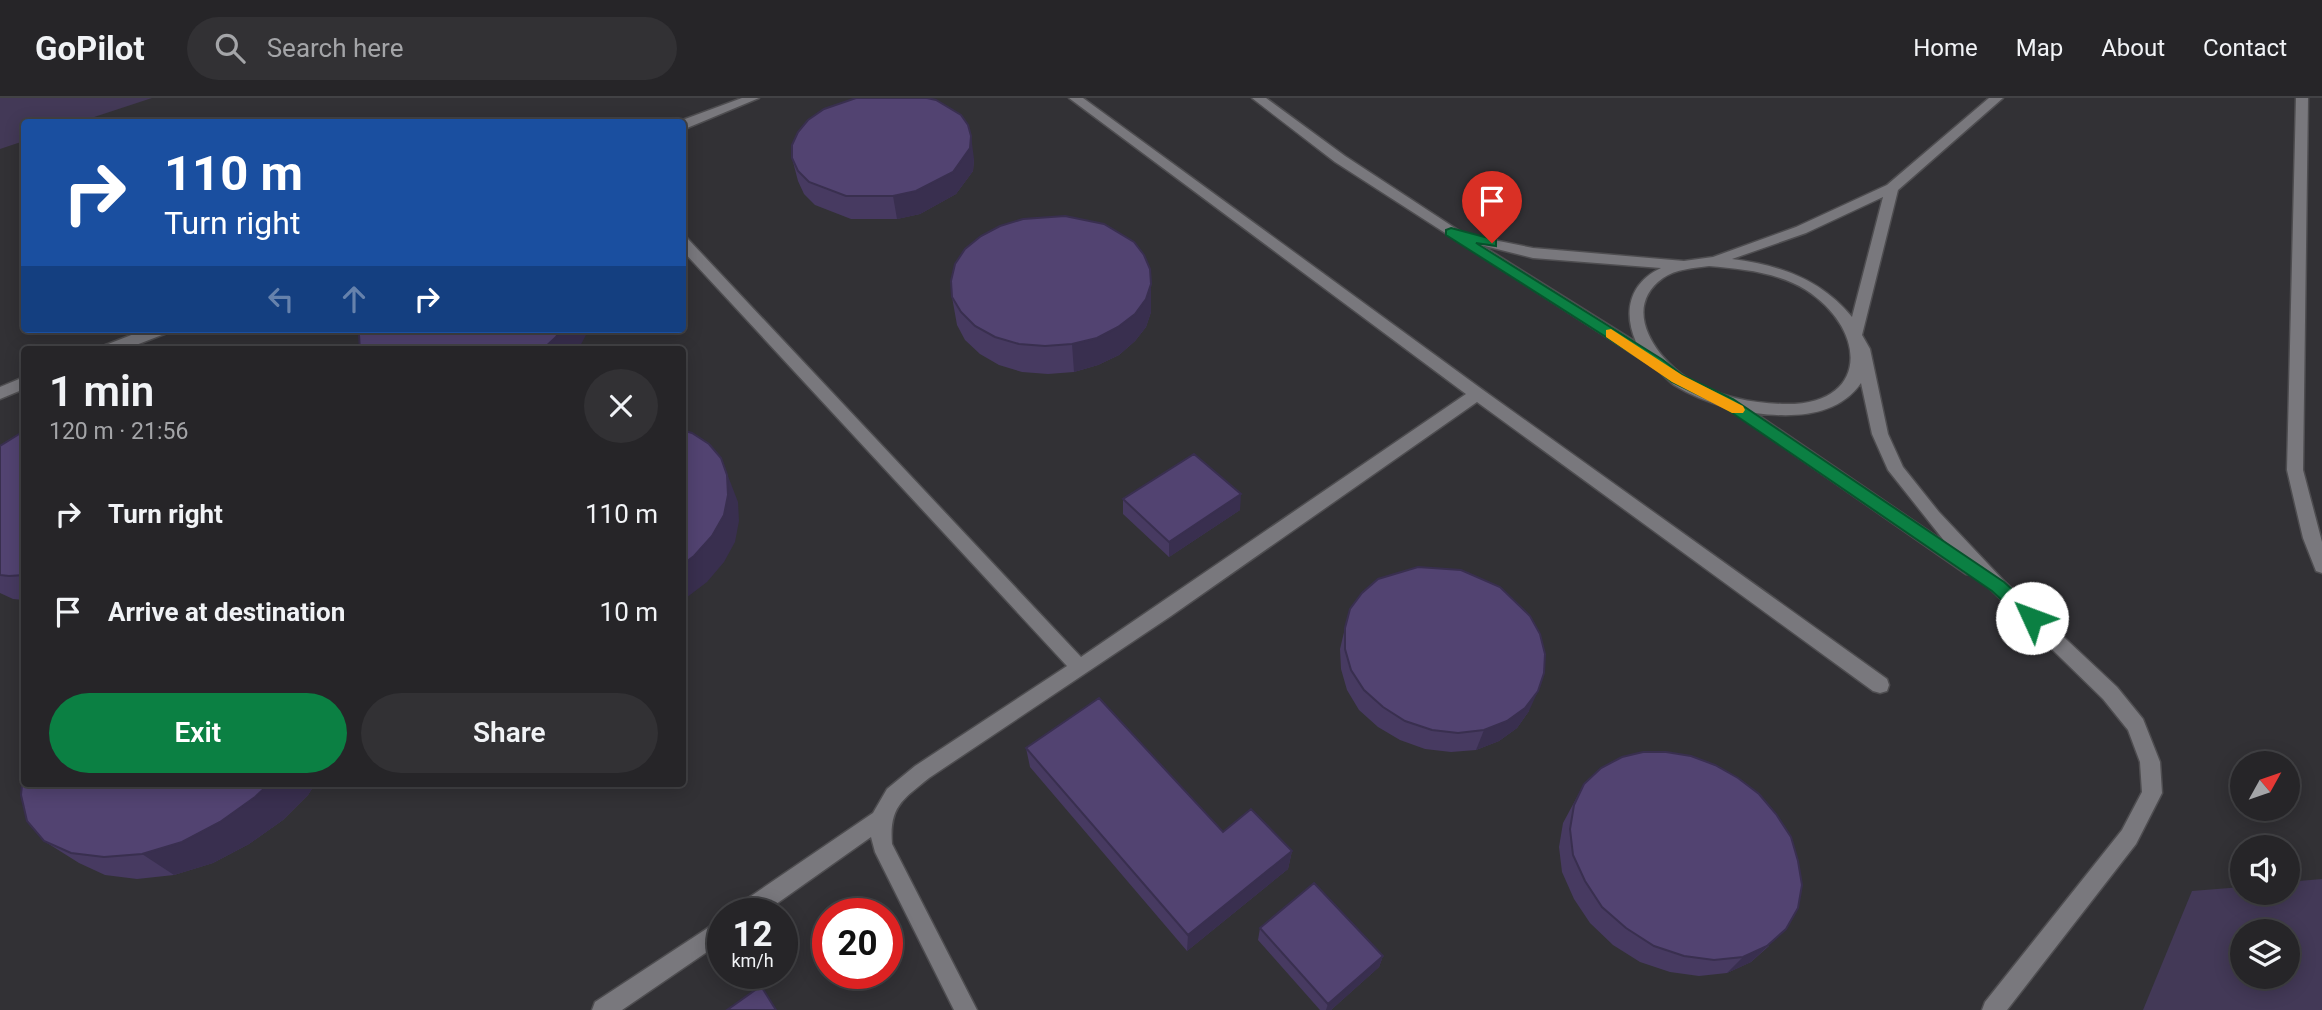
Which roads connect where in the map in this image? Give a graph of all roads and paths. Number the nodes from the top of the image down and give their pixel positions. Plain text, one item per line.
1 (753, 98) edge
2 (1075, 98) edge
3 (1258, 98) edge
4 (1997, 98) edge
5 (2302, 98) edge
6 (686, 123) edge
7 (1892, 188) junction
8 (1451, 232) junction
9 (686, 245) edge
10 (1709, 261) junction
11 (1684, 265) junction
12 (1856, 332) junction
13 (152, 333) edge
14 (118, 346) edge
15 (1862, 349) junction
16 (1658, 363) junction
17 (21, 384) edge
18 (0, 393) edge
19 (1477, 394) junction
20 (1727, 403) junction
21 (2322, 566) edge
22 (1998, 586) junction
23 (1080, 668) junction
24 (1880, 685) dead end
25 (879, 820) junction
26 (766, 898) edge
27 (707, 939) edge
28 (603, 1010) edge
29 (966, 1010) edge
30 (1993, 1010) edge

1 - 6 street
2 - 19 street
3 - 8 street
4 - 7 street
5 - 21 street
7 - 10 street
7 - 12 street
8 - 11 street
8 - 16 street
9 - 23 street
10 - 11 street
10 - 12 street
11 - 16 street
12 - 15 street
13 - 14 street
15 - 20 street
15 - 22 street
16 - 20 street
17 - 18 street
19 - 23 street
19 - 24 street
20 - 22 street
22 - 30 street
23 - 25 street
25 - 26 street
25 - 29 street
27 - 28 street

